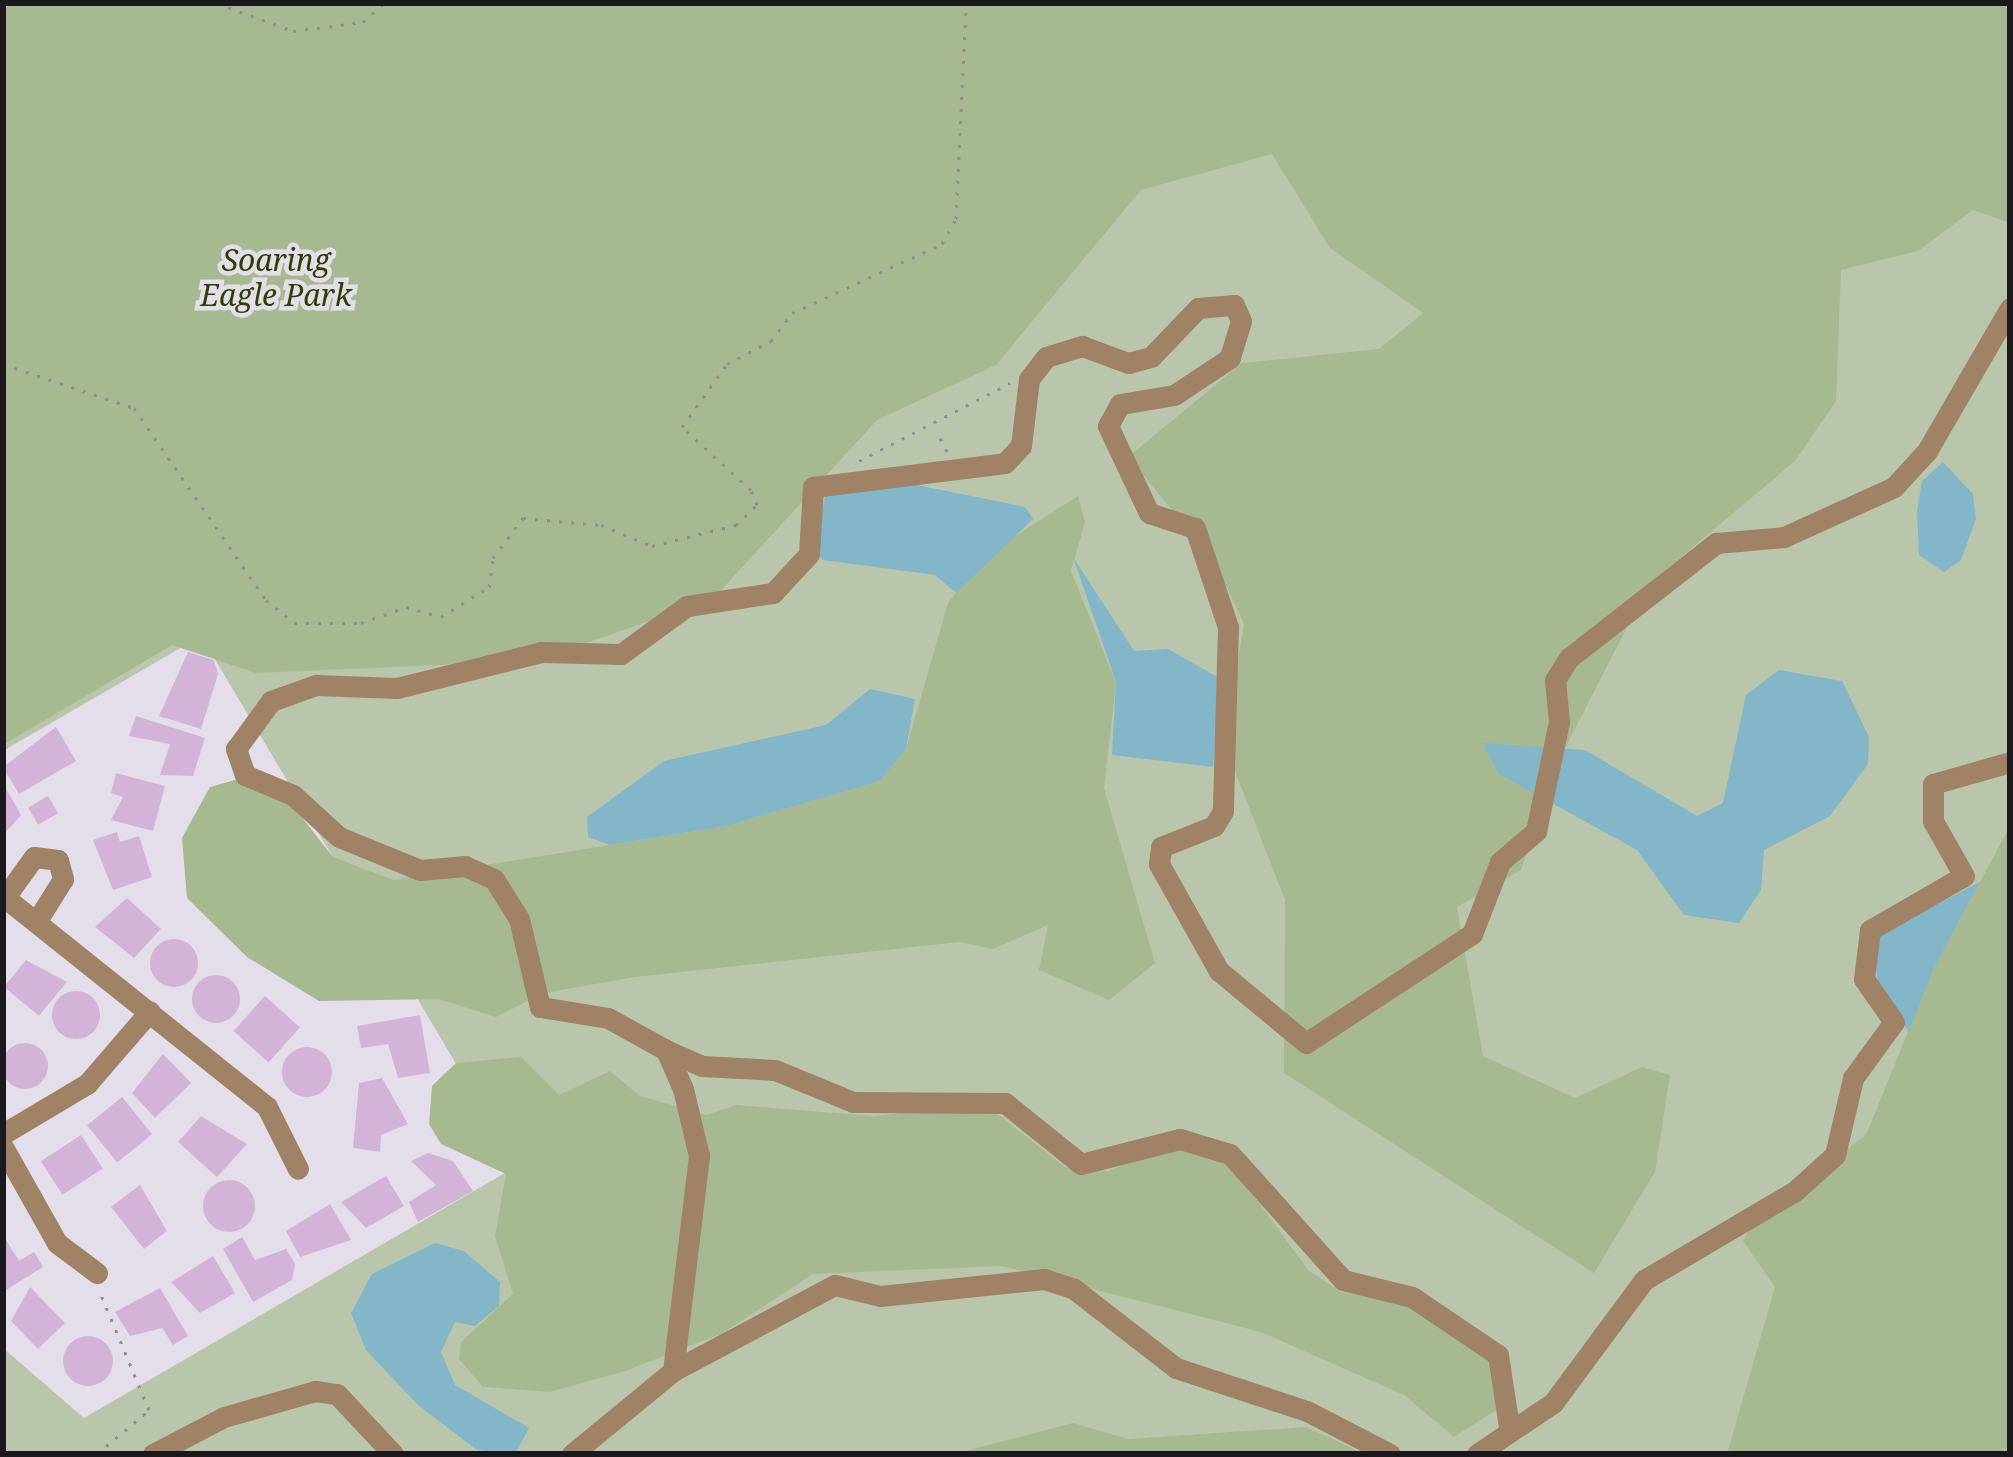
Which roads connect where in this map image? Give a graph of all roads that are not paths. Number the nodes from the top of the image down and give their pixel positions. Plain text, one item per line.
1 (2010, 308) edge
2 (1110, 358) junction
3 (1120, 404) junction
4 (2010, 762) edge
5 (4, 897) edge
6 (38, 919) junction
7 (150, 1011) junction
8 (666, 1050) junction
9 (3, 1134) edge
10 (3, 1147) edge
11 (298, 1169) dead end
12 (98, 1273) road end
13 (673, 1371) junction
14 (1509, 1427) junction
15 (153, 1454) edge
16 (394, 1454) edge
17 (572, 1454) edge
18 (1390, 1454) edge
19 (1477, 1454) edge

1 - 3 street
2 - 3 street
2 - 3 street
2 - 8 street
4 - 14 street
5 - 6 street
5 - 6 street
6 - 7 street
7 - 9 street
7 - 11 street
8 - 13 street
8 - 14 street
10 - 12 street
13 - 17 street
13 - 18 street
14 - 19 street
15 - 16 street

